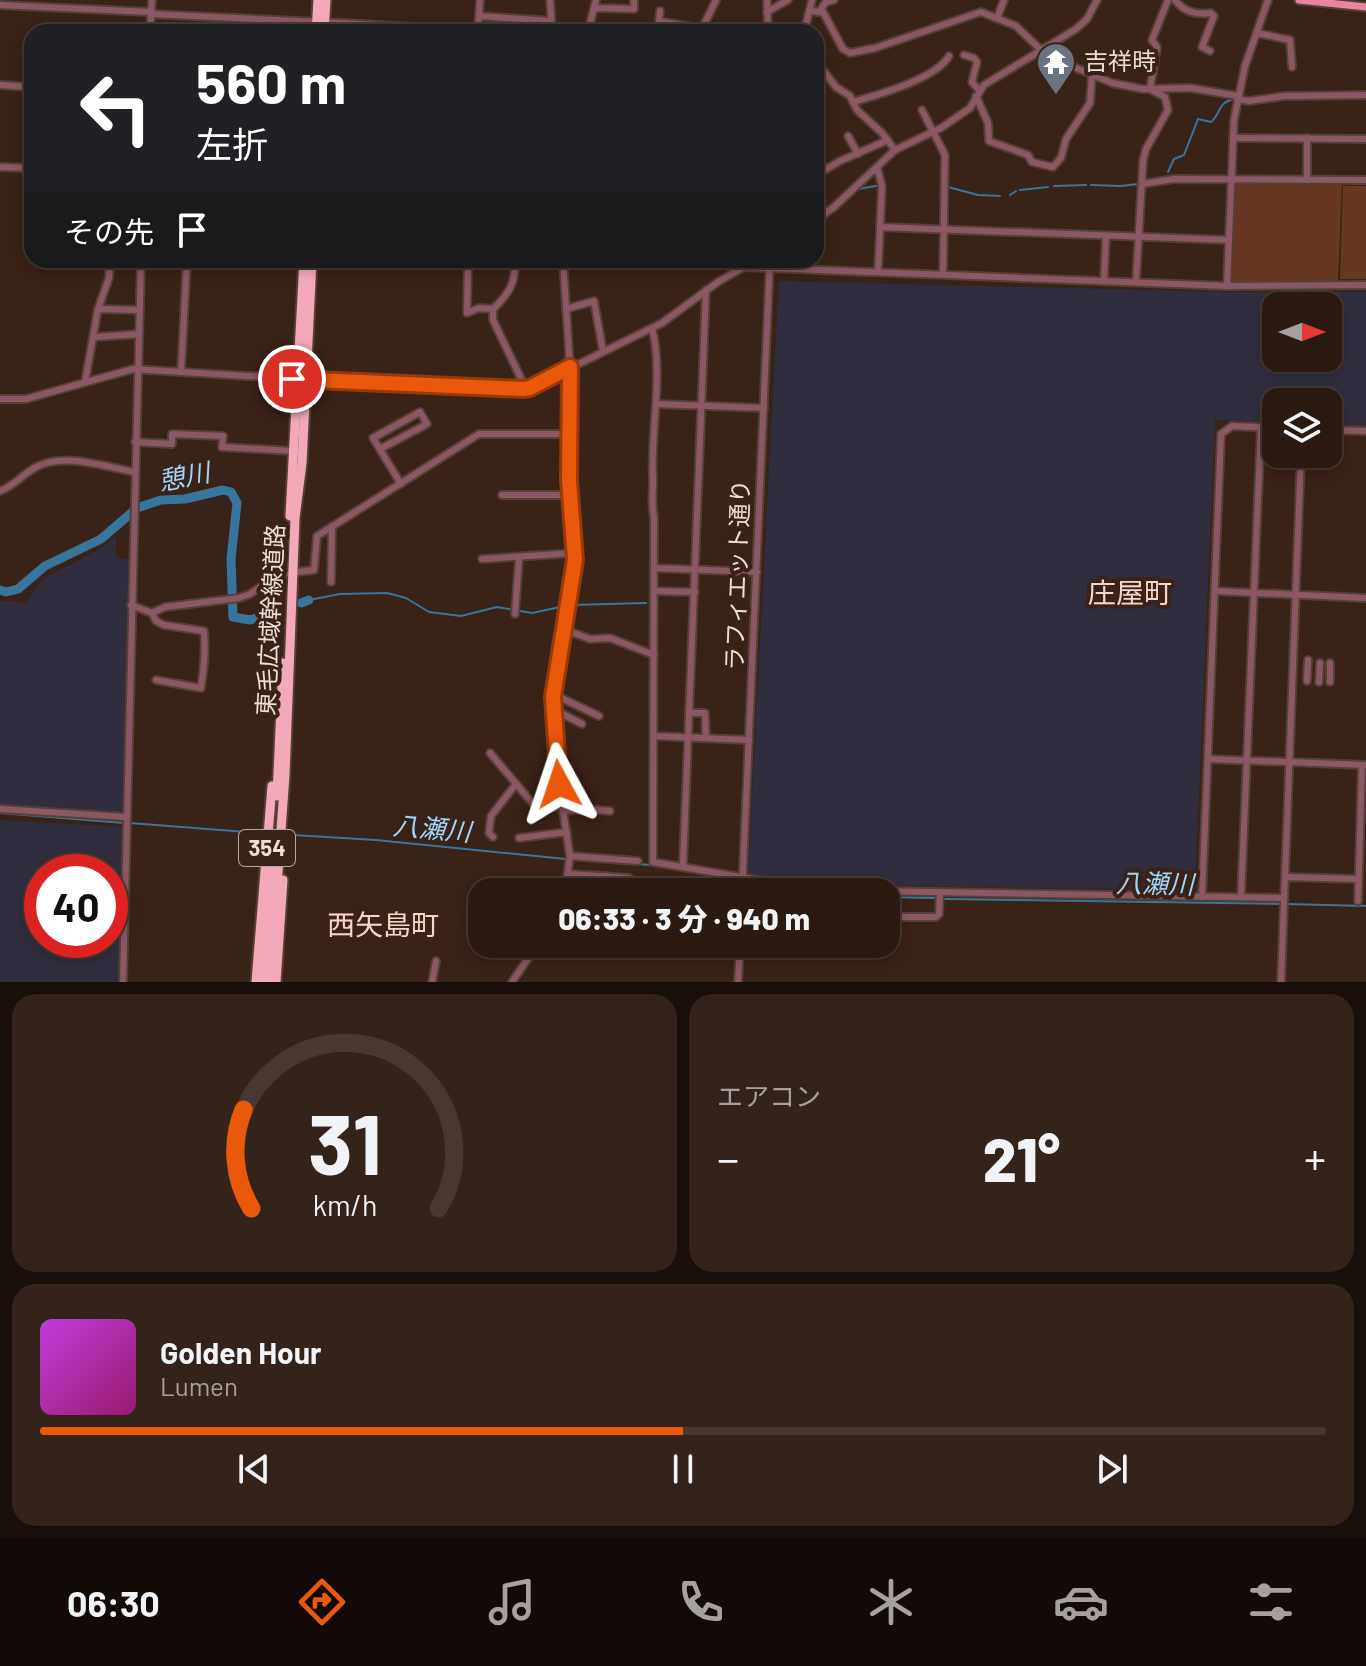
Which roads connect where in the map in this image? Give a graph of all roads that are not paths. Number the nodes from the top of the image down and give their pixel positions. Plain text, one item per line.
1 (152, 0) edge
2 (318, 0) edge
3 (326, 0) edge
4 (480, 0) edge
5 (550, 0) edge
6 (596, 0) edge
7 (634, 0) edge
8 (716, 0) edge
9 (767, 0) edge
10 (788, 0) edge
11 (812, 0) edge
12 (834, 0) edge
13 (980, 0) edge
14 (1004, 0) edge
15 (1097, 0) edge
16 (1170, 0) edge
17 (1268, 0) edge
18 (1299, 0) edge
19 (1324, 1) edge
20 (1356, 3) edge
21 (0, 5) edge
22 (1366, 7) edge
23 (594, 8) junction
24 (660, 11) dead end
25 (815, 11) junction
26 (767, 12) junction
27 (981, 12) junction
28 (151, 13) junction
29 (479, 16) junction
30 (997, 18) junction
31 (550, 21) junction
32 (150, 24) edge
33 (284, 24) edge
34 (320, 24) edge
35 (321, 24) edge
36 (478, 24) edge
37 (551, 24) edge
38 (590, 24) edge
39 (673, 24) edge
40 (704, 24) edge
41 (768, 24) edge
42 (808, 24) edge
43 (1257, 33) junction
44 (1043, 48) junction
45 (1210, 51) dead end
46 (964, 55) dead end
47 (949, 56) dead end
48 (1292, 67) dead end
49 (824, 71) edge
50 (1092, 75) junction
51 (0, 85) edge
52 (24, 86) edge
53 (1150, 89) junction
54 (978, 93) junction
55 (1366, 95) edge
56 (1238, 97) junction
57 (853, 102) junction
58 (922, 110) dead end
59 (933, 132) junction
60 (848, 136) dead end
61 (1233, 138) junction
62 (1307, 138) junction
63 (1366, 139) edge
64 (888, 140) junction
65 (895, 150) junction
66 (858, 154) junction
67 (0, 167) edge
68 (877, 167) junction
69 (24, 168) edge
70 (824, 171) edge
71 (1231, 179) junction
72 (1307, 180) junction
73 (1366, 180) edge
74 (1142, 184) junction
75 (824, 214) edge
76 (880, 227) junction
77 (945, 230) junction
78 (1106, 236) junction
79 (1138, 237) junction
80 (1229, 240) junction
81 (110, 268) edge
82 (141, 268) edge
83 (187, 268) edge
84 (306, 268) edge
85 (468, 268) edge
86 (515, 268) edge
87 (563, 268) edge
88 (742, 268) edge
89 (770, 268) edge
90 (824, 268) edge
91 (878, 272) junction
92 (943, 274) junction
93 (1104, 280) junction
94 (1136, 282) junction
95 (1366, 285) edge
96 (1227, 286) junction
97 (706, 290) junction
98 (98, 309) junction
99 (493, 309) junction
100 (566, 309) junction
101 (139, 310) junction
102 (652, 328) junction
103 (139, 334) junction
104 (94, 337) junction
105 (603, 351) junction
106 (570, 367) junction
107 (138, 369) junction
108 (181, 372) junction
109 (302, 379) junction
110 (85, 382) junction
111 (526, 389) junction
112 (0, 399) edge
113 (656, 404) junction
114 (703, 406) junction
115 (764, 408) junction
116 (1261, 427) joint
117 (1342, 430) edge
118 (1366, 431) edge
119 (569, 434) junction
120 (135, 442) junction
121 (380, 449) junction
122 (294, 451) junction
123 (1300, 468) edge
124 (135, 472) junction
125 (401, 484) junction
126 (0, 491) edge
127 (502, 495) dead end
128 (569, 495) junction
129 (332, 526) junction
130 (575, 553) junction
131 (519, 558) junction
132 (482, 559) dead end
133 (654, 568) junction
134 (696, 569) junction
135 (757, 572) junction
136 (290, 573) junction
137 (331, 582) dead end
138 (654, 591) junction
139 (1215, 591) junction
140 (695, 592) junction
141 (1254, 593) junction
142 (1295, 595) junction
143 (1366, 598) edge
144 (131, 605) junction
145 (515, 612) dead end
146 (152, 613) junction
147 (563, 629) junction
148 (654, 655) junction
149 (1308, 660) dead end
150 (1320, 663) dead end
151 (1330, 663) dead end
152 (156, 680) dead end
153 (1307, 681) dead end
154 (1319, 682) dead end
155 (1330, 682) dead end
156 (553, 694) junction
157 (553, 709) junction
158 (281, 713) junction
159 (689, 713) junction
160 (599, 716) dead end
161 (582, 724) dead end
162 (287, 729) junction
163 (654, 736) junction
164 (688, 737) junction
165 (706, 738) junction
166 (749, 740) junction
167 (490, 753) dead end
168 (1208, 759) junction
169 (1247, 761) junction
170 (1289, 762) junction
171 (1364, 765) edge
172 (516, 784) junction
173 (0, 809) edge
174 (562, 809) junction
175 (610, 811) dead end
176 (126, 821) junction
177 (567, 832) junction
178 (493, 837) dead end
179 (519, 838) dead end
180 (1363, 846) edge
181 (570, 856) junction
182 (638, 861) dead end
183 (683, 865) junction
184 (570, 874) junction
185 (607, 876) joint
186 (743, 877) junction
187 (1285, 877) junction
188 (569, 878) edge
189 (629, 878) edge
190 (1358, 879) junction
191 (940, 892) junction
192 (1202, 897) junction
193 (1241, 897) junction
194 (1358, 901) dead end
195 (1284, 902) junction
196 (900, 917) edge
197 (528, 958) edge
198 (739, 958) edge
199 (436, 961) dead end
200 (123, 982) edge
201 (256, 982) edge
202 (263, 982) edge
203 (270, 982) edge
204 (276, 982) edge
205 (432, 982) edge
206 (512, 982) edge
207 (738, 982) edge
208 (1281, 982) edge

1 - 28 street
2 - 34 highway
3 - 35 highway
4 - 29 street
5 - 31 street
6 - 23 street
7 - 23 street
8 - 40 street
9 - 26 street
10 - 26 street
11 - 25 street
12 - 25 street
13 - 27 street
14 - 30 street
15 - 44 street
16 - 45 street
16 - 53 street
17 - 43 street
18 - 19 main road
19 - 20 main road
20 - 22 main road
21 - 28 street
23 - 38 street
24 - 39 street
25 - 27 street
25 - 42 street
26 - 41 street
27 - 30 street
28 - 32 street
28 - 33 street
29 - 31 street
29 - 36 street
30 - 44 street
31 - 37 street
43 - 48 street
43 - 56 street
44 - 50 street
44 - 54 street
46 - 54 street
47 - 57 street
49 - 57 street
50 - 53 street
50 - 54 street
51 - 52 street
53 - 56 street
53 - 74 street
54 - 59 street
55 - 56 street
56 - 61 street
57 - 64 street
58 - 59 street
59 - 65 street
59 - 77 street
60 - 66 street
61 - 62 street
61 - 71 street
62 - 63 street
62 - 72 street
64 - 65 street
64 - 66 street
65 - 68 street
66 - 70 street
67 - 69 street
68 - 75 street
68 - 76 street
71 - 72 street
71 - 74 street
71 - 80 street
72 - 73 street
74 - 79 street
76 - 77 street
76 - 91 street
77 - 78 street
77 - 92 street
78 - 79 street
78 - 93 street
79 - 80 street
79 - 94 street
80 - 96 street
81 - 98 street
82 - 101 street
83 - 108 street
84 - 109 highway, 東毛広域幹線道路 / 354
85 - 99 street
86 - 99 street
87 - 100 street
88 - 97 street
89 - 115 street, ラフィエット通り
90 - 91 street
91 - 92 street
92 - 93 street
93 - 94 street
94 - 96 street
95 - 96 street
97 - 102 street
97 - 114 street
98 - 101 street
98 - 104 street
99 - 111 street
100 - 105 street
100 - 106 street
101 - 103 street
102 - 105 street
102 - 113 street
103 - 104 street
103 - 107 street
104 - 110 street
105 - 106 street
106 - 111 street
106 - 119 street
107 - 108 street
107 - 110 street
107 - 120 street
108 - 109 street
109 - 111 street
109 - 122 highway, 東毛広域幹線道路 / 354
109 - 136 highway, 東毛広域幹線道路 / 354
110 - 112 street
113 - 114 street
113 - 133 street
114 - 115 street
114 - 134 street
115 - 135 street, ラフィエット通り
116 - 139 street
116 - 141 street
117 - 118 street
119 - 125 street
119 - 128 street
120 - 122 street
120 - 124 street
121 - 121 street
121 - 125 street
122 - 136 highway, 東毛広域幹線道路 / 354
123 - 142 street
124 - 126 street
124 - 144 street
125 - 129 street
127 - 128 street
128 - 130 street
129 - 136 street
129 - 137 street
130 - 131 street
130 - 147 street
131 - 132 street
131 - 145 street
133 - 134 street
133 - 138 street
134 - 135 street
134 - 140 street
135 - 166 street, ラフィエット通り
136 - 146 street
136 - 158 highway, 東毛広域幹線道路 / 354
136 - 162 highway, 東毛広域幹線道路 / 354
138 - 140 street
138 - 148 street
139 - 141 street
139 - 168 street
140 - 159 street
141 - 142 street
141 - 169 street
142 - 143 street
142 - 170 street
144 - 146 street
144 - 176 street
146 - 152 street
147 - 148 street
147 - 156 street
148 - 163 street
149 - 153 street
150 - 154 street
151 - 155 street
156 - 157 street
156 - 160 street
157 - 161 street
157 - 174 street
158 - 201 highway, 354
158 - 202 highway, 東毛広域幹線道路 / 354
159 - 164 street
159 - 165 street
162 - 203 highway, 東毛広域幹線道路 / 354
162 - 204 highway, 354
163 - 164 street
163 - 183 street
164 - 165 street
164 - 183 street
165 - 166 street
166 - 186 street, ラフィエット通り
167 - 172 street
168 - 169 street
168 - 192 street
169 - 170 street
169 - 193 street
170 - 171 street
170 - 187 street
171 - 180 street
172 - 174 street
172 - 178 street
173 - 176 street
174 - 175 street
174 - 177 street
176 - 200 street
177 - 179 street
177 - 181 street
180 - 190 street
181 - 182 street
181 - 184 street
183 - 186 street
184 - 185 street
184 - 188 street
185 - 189 street
186 - 191 street
187 - 190 street
187 - 195 street
190 - 194 street
191 - 192 street
191 - 196 street
192 - 193 street
193 - 195 street
195 - 208 street
197 - 206 street
198 - 207 street
199 - 205 street

